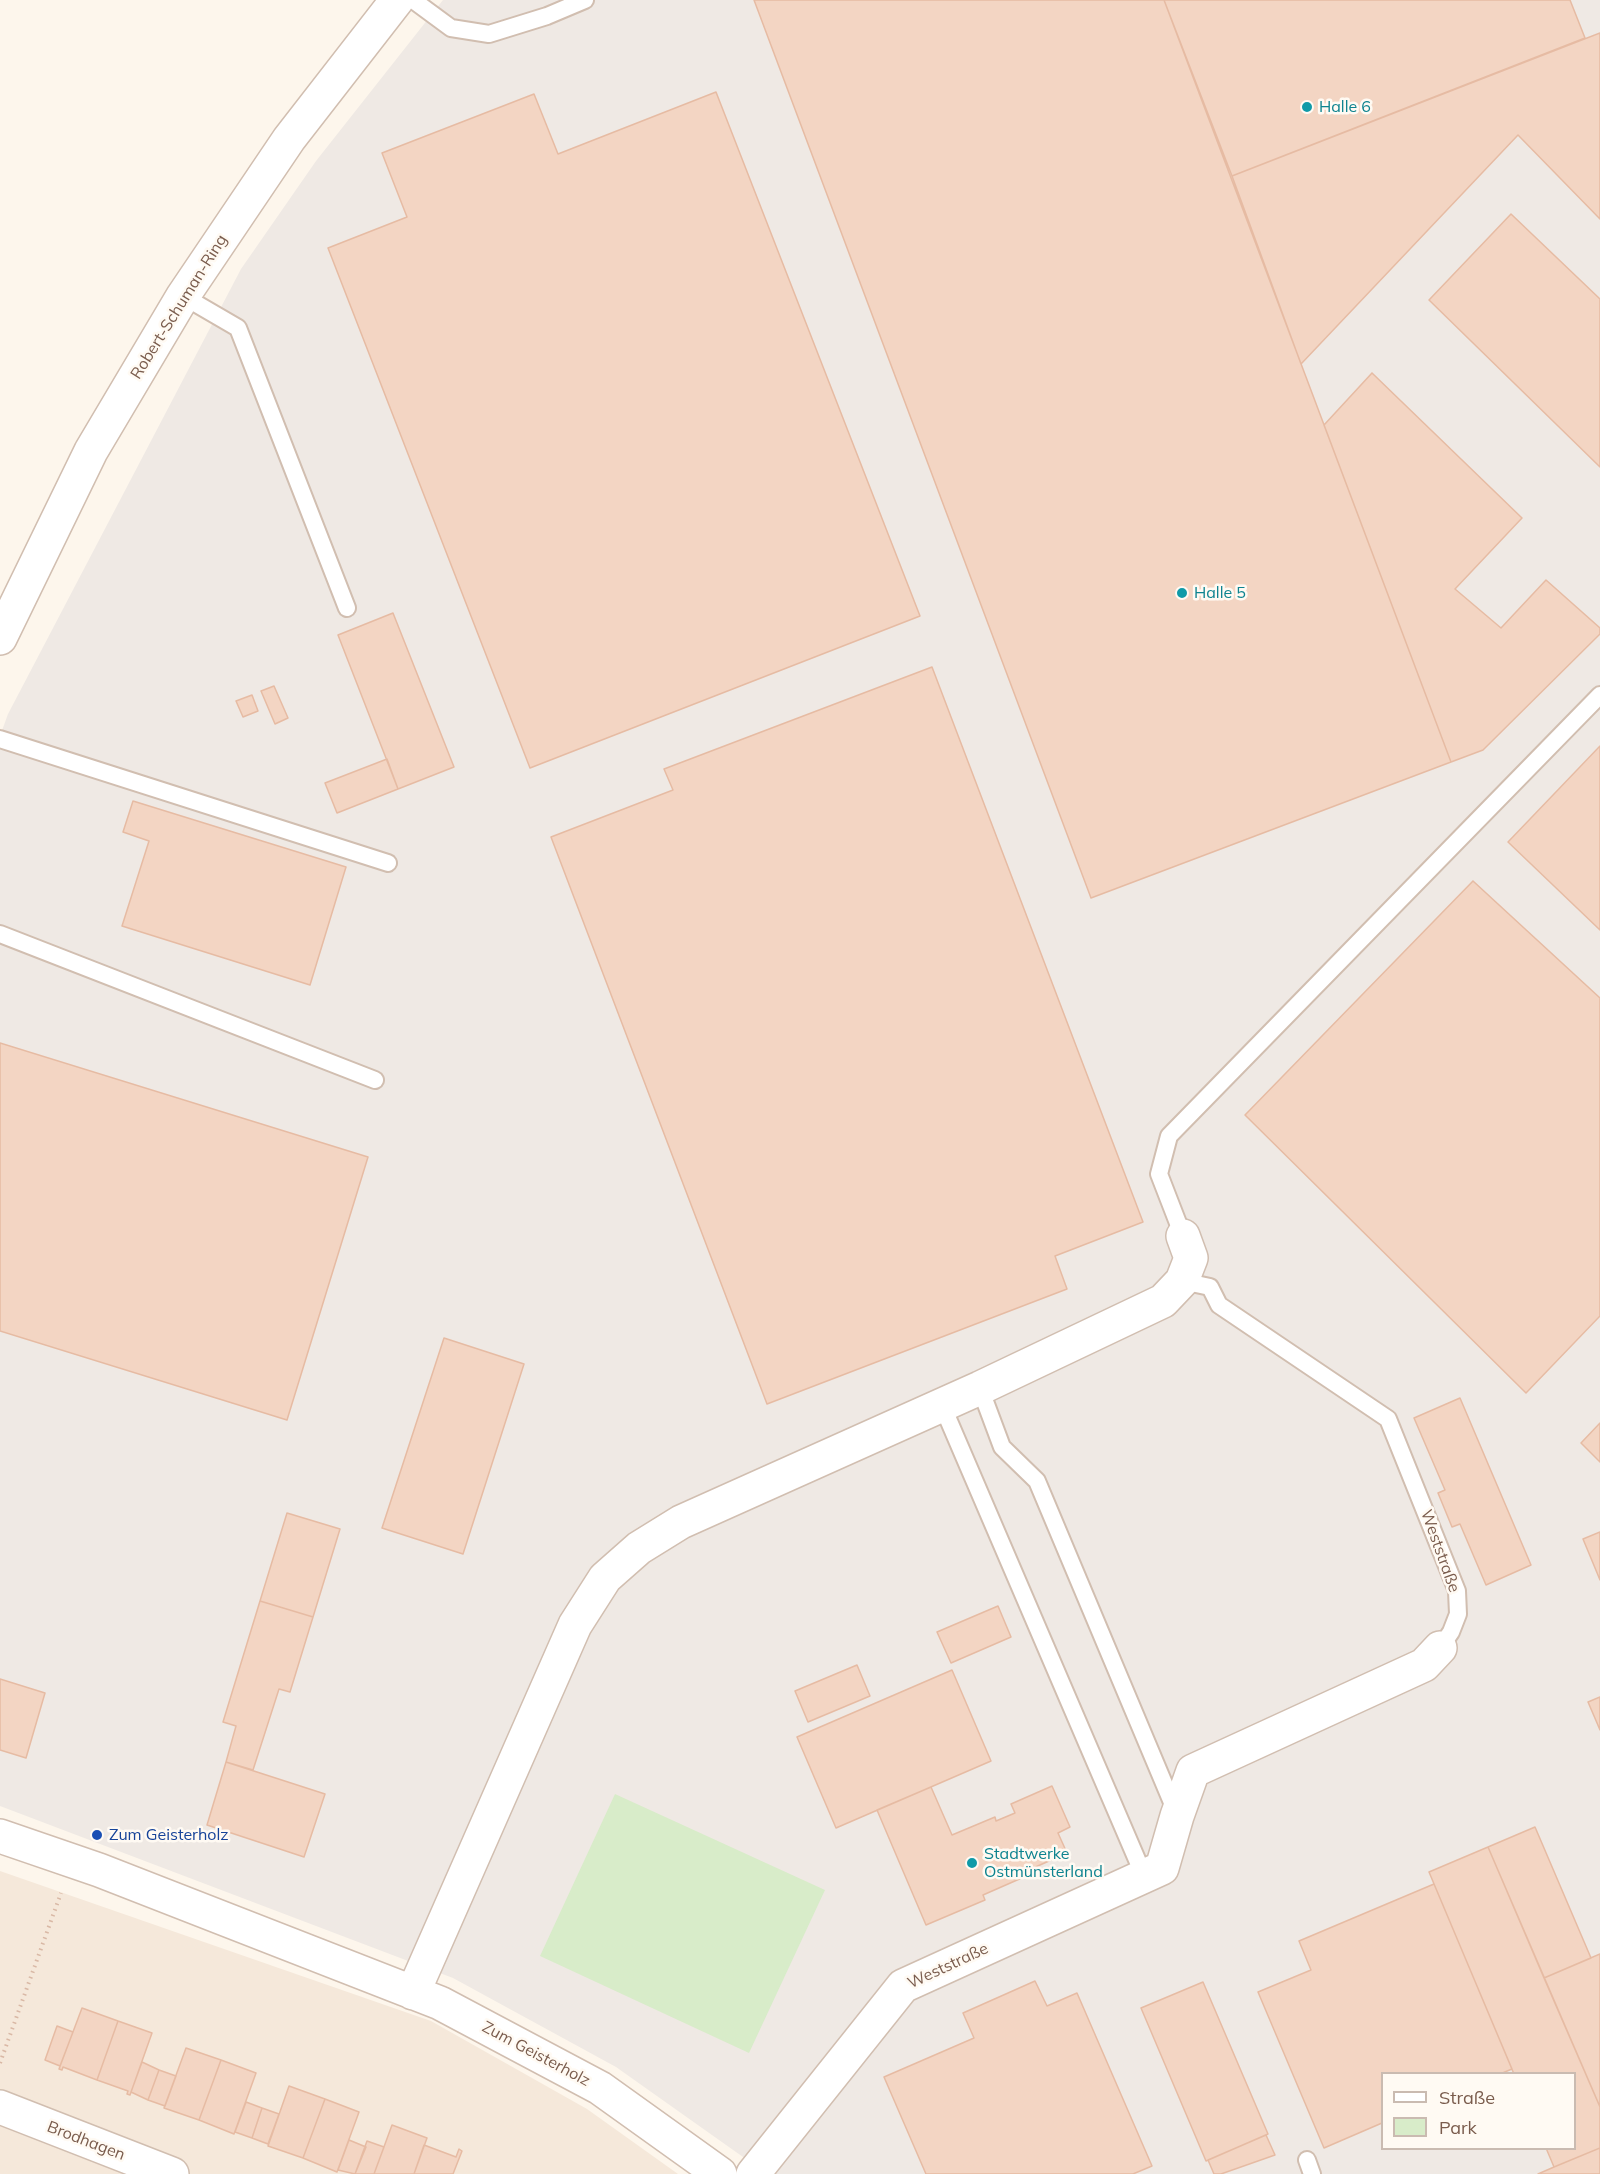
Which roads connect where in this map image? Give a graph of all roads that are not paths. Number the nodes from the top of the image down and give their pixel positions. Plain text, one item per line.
1 (397, 0) edge
2 (413, 0) edge
3 (585, 0) edge
4 (183, 296) junction
5 (347, 608) dead end
6 (0, 638) edge
7 (1600, 695) edge
8 (0, 740) edge
9 (388, 863) dead end
10 (0, 933) edge
11 (375, 1080) dead end
12 (1183, 1236) joint
13 (1182, 1281) junction
14 (980, 1388) junction
15 (942, 1405) junction
16 (1440, 1648) joint
17 (1177, 1816) junction
18 (0, 1836) edge
19 (1144, 1876) junction
20 (413, 1993) junction
21 (0, 2107) edge
22 (172, 2174) edge
23 (720, 2174) edge
24 (753, 2174) edge

1 - 4 street, Robert-Schuman-Ring
2 - 3 lane
4 - 5 lane
4 - 6 street, Robert-Schuman-Ring
7 - 12 lane
8 - 9 lane
10 - 11 lane
12 - 13 street
13 - 14 street
13 - 16 lane, Weststraße
14 - 15 street
14 - 17 lane
15 - 19 lane
15 - 20 street
16 - 17 street, Weststraße
17 - 19 street, Weststraße
18 - 20 street, Zum Geisterholz
19 - 24 street, Weststraße
20 - 23 street, Zum Geisterholz
21 - 22 street, Brodhagen

